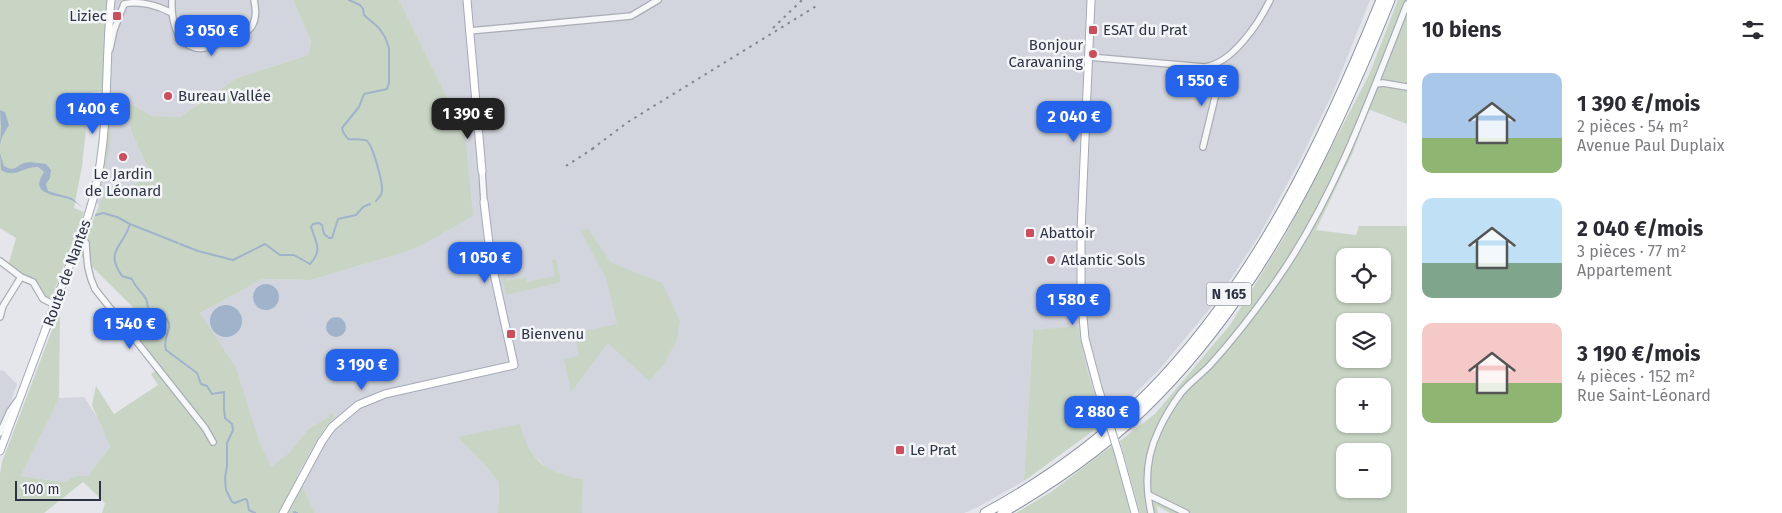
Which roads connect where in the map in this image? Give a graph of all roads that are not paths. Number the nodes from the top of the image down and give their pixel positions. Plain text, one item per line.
1 (111, 0) edge
2 (172, 0) edge
3 (254, 0) edge
4 (467, 0) edge
5 (658, 0) edge
6 (1091, 0) edge
7 (1270, 0) edge
8 (1380, 0) edge
9 (1390, 0) edge
10 (1407, 4) edge
11 (172, 13) junction
12 (469, 31) junction
13 (1089, 57) junction
14 (108, 64) junction
15 (1211, 67) junction
16 (1376, 84) junction
17 (1407, 87) edge
18 (1203, 147) dead end
19 (482, 171) joint
20 (484, 202) joint
21 (80, 236) junction
22 (0, 261) edge
23 (22, 277) junction
24 (55, 305) junction
25 (0, 317) edge
26 (20, 398) junction
27 (0, 434) edge
28 (213, 442) dead end
29 (0, 450) edge
30 (1148, 495) junction
31 (283, 513) edge
32 (984, 513) edge
33 (1002, 513) edge
34 (1135, 513) edge
35 (1151, 513) edge
36 (1186, 513) edge

1 - 14 main road, Route de Nantes
2 - 11 street
3 - 11 street
4 - 12 main road
5 - 12 street
6 - 13 main road
7 - 15 street
8 - 32 highway, N 165
9 - 33 highway, N 165
10 - 16 street
11 - 14 street
12 - 19 main road
13 - 15 street
13 - 34 main road, bridge
14 - 21 main road, Route de Nantes
15 - 18 street
16 - 17 street
16 - 30 street
19 - 20 street
20 - 31 main road
21 - 24 main road, Route de Nantes
21 - 28 street
22 - 23 street
23 - 24 street
23 - 25 street
24 - 26 main road, Route de Nantes
26 - 27 street
26 - 29 main road, Route de Nantes
30 - 35 street
30 - 36 street

